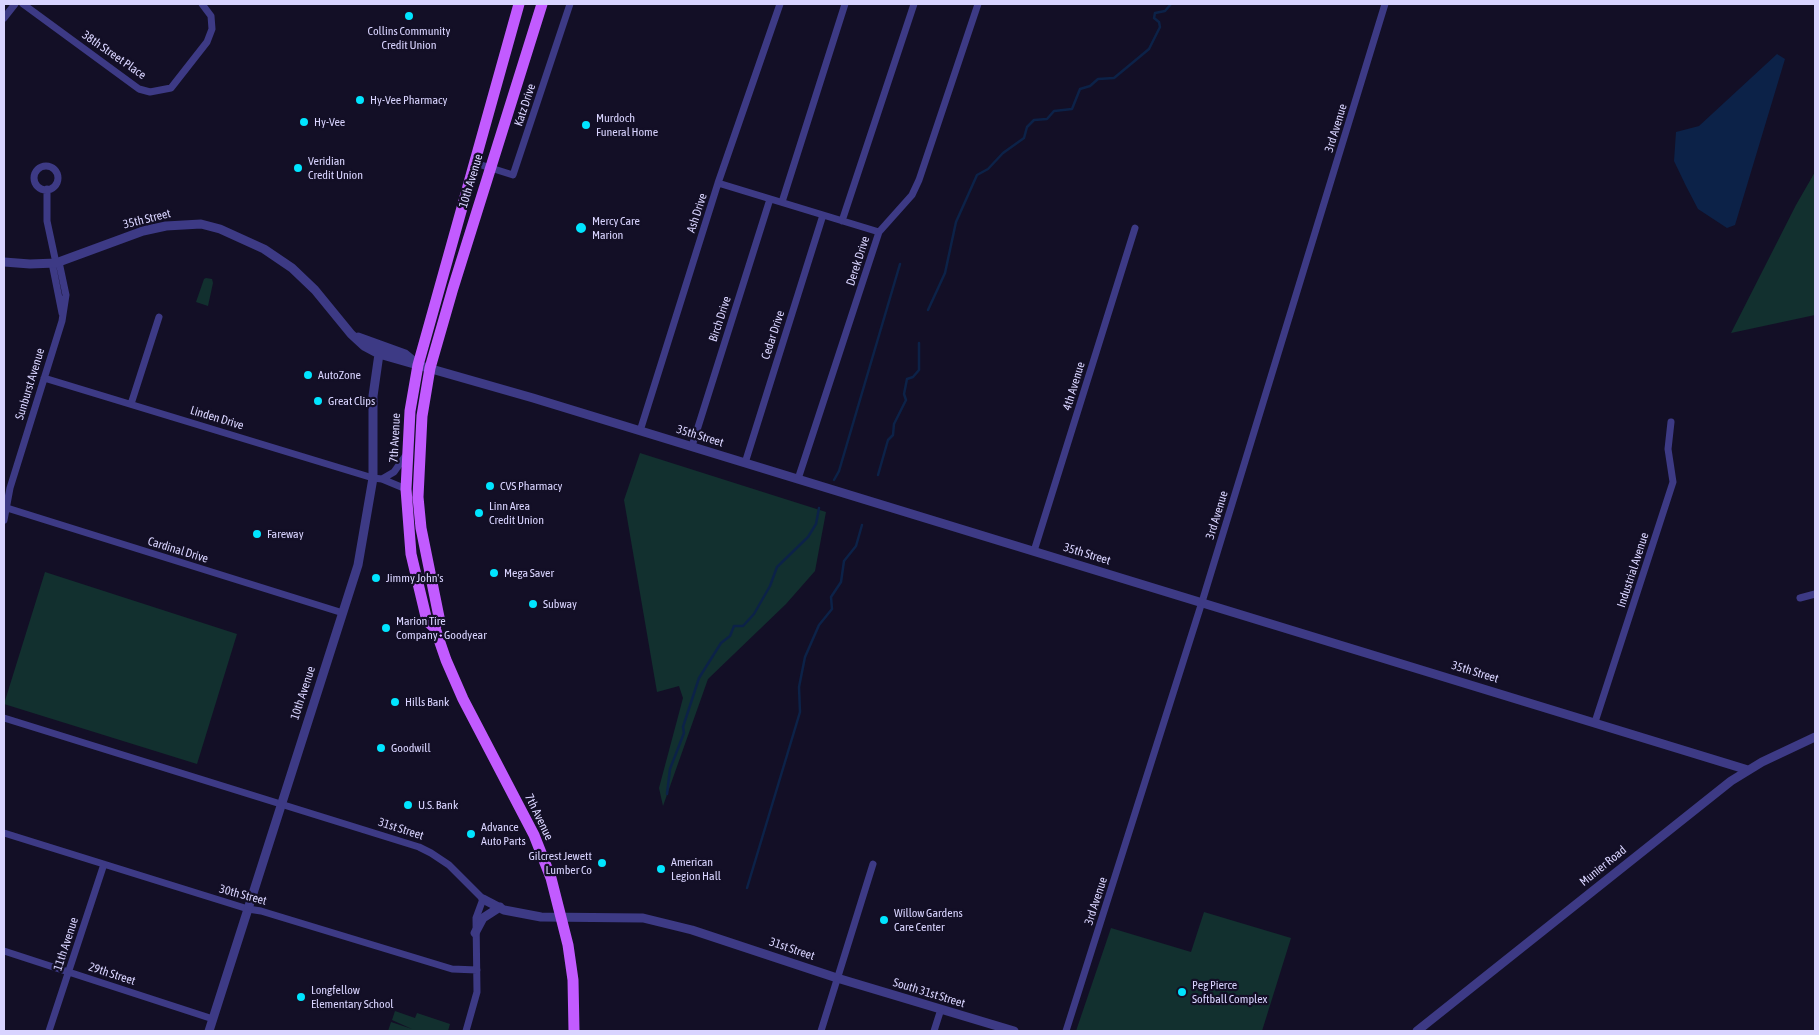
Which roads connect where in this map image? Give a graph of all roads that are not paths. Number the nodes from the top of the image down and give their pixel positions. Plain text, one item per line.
1 (15, 4) edge
2 (23, 4) edge
3 (202, 4) edge
4 (519, 4) edge
5 (542, 4) edge
6 (570, 4) edge
7 (780, 4) edge
8 (844, 4) edge
9 (914, 4) edge
10 (978, 4) edge
11 (1385, 4) edge
12 (4, 18) edge
13 (475, 163) junction
14 (490, 168) junction
15 (718, 183) junction
16 (47, 189) dead end
17 (770, 199) junction
18 (782, 202) junction
19 (823, 215) junction
20 (842, 221) junction
21 (1135, 228) dead end
22 (879, 232) junction
23 (4, 262) edge
24 (56, 263) junction
25 (158, 317) dead end
26 (351, 334) junction
27 (380, 354) junction
28 (418, 365) junction
29 (430, 368) junction
30 (44, 378) junction
31 (131, 404) junction
32 (1671, 422) dead end
33 (640, 431) junction
34 (692, 446) junction
35 (407, 454) junction
36 (744, 462) junction
37 (377, 478) junction
38 (798, 479) junction
39 (406, 489) junction
40 (7, 508) junction
41 (4, 520) edge
42 (1034, 551) junction
43 (1815, 594) edge
44 (1800, 598) dead end
45 (1202, 602) junction
46 (343, 613) junction
47 (435, 628) junction
48 (4, 718) edge
49 (1595, 722) junction
50 (1815, 737) edge
51 (1748, 770) junction
52 (282, 804) junction
53 (4, 833) edge
54 (104, 864) junction
55 (873, 864) dead end
56 (483, 898) junction
57 (500, 907) junction
58 (248, 909) junction
59 (561, 917) junction
60 (475, 933) junction
61 (4, 951) edge
62 (477, 970) junction
63 (69, 971) junction
64 (837, 978) junction
65 (940, 1009) junction
66 (213, 1018) junction
67 (49, 1031) edge
68 (209, 1031) edge
69 (466, 1031) edge
70 (574, 1031) edge
71 (821, 1031) edge
72 (934, 1031) edge
73 (1014, 1031) edge
74 (1066, 1031) edge
75 (1417, 1031) edge

1 - 12 street
2 - 3 street, 38th Street Place
4 - 13 main road, 10th Avenue
5 - 14 main road, 10th Avenue
6 - 14 street, Katz Drive
7 - 15 street, Ash Drive
8 - 18 street
9 - 20 street
10 - 22 street, Derek Drive
11 - 45 street, 3rd Avenue
13 - 14 street, Katz Drive
13 - 28 main road, 10th Avenue
14 - 29 main road, 10th Avenue
15 - 17 street
15 - 33 street, Ash Drive
16 - 24 street, Sunburst Avenue
17 - 18 street
17 - 34 street, Birch Drive
18 - 19 street
19 - 20 street
19 - 36 street, Cedar Drive
20 - 22 street
21 - 42 street, 4th Avenue
22 - 38 street, Derek Drive
23 - 24 street, 35th Street
24 - 26 street, 35th Street
24 - 30 street, Sunburst Avenue
25 - 31 street
26 - 27 street, 35th Street
26 - 28 street, 35th Street
27 - 28 street, 35th Street
27 - 37 street, 10th Avenue
28 - 29 street, 35th Street
28 - 35 main road, 7th Avenue
29 - 33 street, 35th Street
29 - 47 main road, 7th Avenue
30 - 31 street, Linden Drive
30 - 40 street, Sunburst Avenue
31 - 37 street, Linden Drive
32 - 49 street, Industrial Avenue
33 - 34 street, 35th Street
34 - 36 street, 35th Street
35 - 37 street
35 - 39 main road, 7th Avenue
36 - 38 street, 35th Street
37 - 39 street, Linden Drive
37 - 46 street, 10th Avenue
38 - 42 street, 35th Street
39 - 47 main road, 7th Avenue
40 - 41 street, Sunburst Avenue
40 - 46 street, Cardinal Drive
42 - 45 street, 35th Street
43 - 44 street
45 - 49 street, 35th Street
45 - 74 street, 3rd Avenue
46 - 52 street, 10th Avenue
47 - 59 main road, 7th Avenue
48 - 52 street, 31st Street
49 - 51 street, 35th Street
50 - 51 street, Munier Road
51 - 75 street, Munier Road
52 - 56 street, 31st Street
52 - 58 street, 10th Avenue
53 - 54 street, 30th Street
54 - 58 street, 30th Street
54 - 63 street, 11th Avenue
55 - 64 street
56 - 57 street, 31st Street
56 - 60 street
57 - 59 street, 31st Street
57 - 60 street
58 - 62 street, 30th Street
58 - 66 street, 10th Avenue
59 - 64 street, 31st Street
59 - 70 main road, 7th Avenue
60 - 62 street
61 - 63 street, 29th Street
62 - 69 street
63 - 66 street, 29th Street
63 - 67 street, 11th Avenue
64 - 65 street, South 31st Street
64 - 71 street
65 - 72 street
65 - 73 street, South 31st Street
66 - 68 street, 10th Avenue

